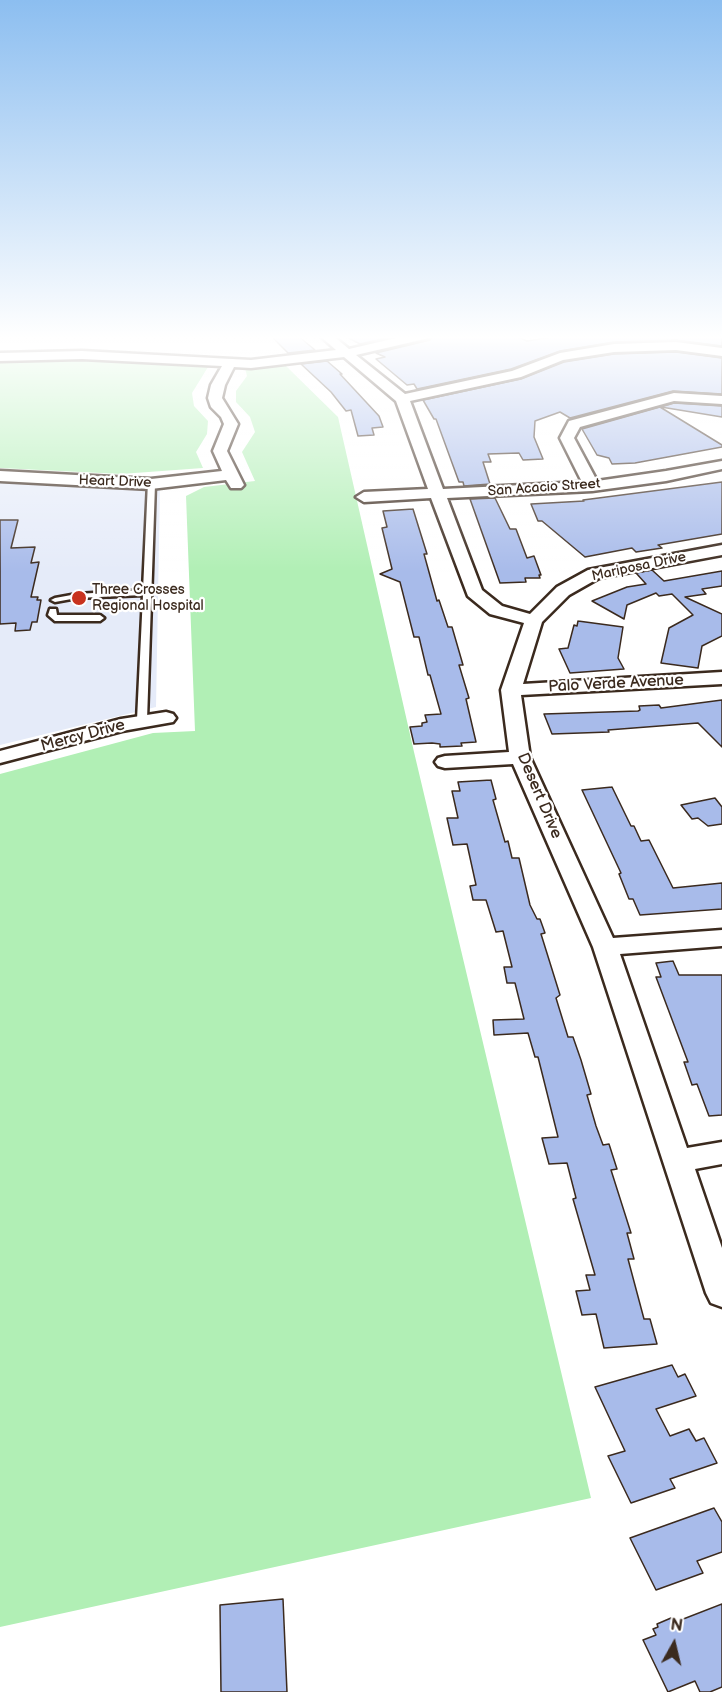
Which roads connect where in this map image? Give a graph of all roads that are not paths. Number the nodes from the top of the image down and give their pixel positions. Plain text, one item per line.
1 (226, 414) edge
2 (408, 414) edge
3 (611, 414) edge
4 (722, 465) edge
5 (0, 477) edge
6 (151, 484) junction
7 (592, 486) junction
8 (438, 494) junction
9 (364, 498) dead end
10 (722, 550) edge
11 (147, 592) junction
12 (56, 600) dead end
13 (53, 611) dead end
14 (100, 618) dead end
15 (534, 620) junction
16 (722, 678) edge
17 (511, 690) junction
18 (166, 718) dead end
19 (142, 720) junction
20 (0, 757) edge
21 (520, 757) junction
22 (445, 762) dead end
23 (722, 938) edge
24 (605, 947) junction
25 (722, 1153) edge
26 (679, 1161) junction
27 (722, 1293) edge

1 - 6 street, Heart Drive
2 - 8 street
3 - 7 street
4 - 7 street, San Acacio Street
5 - 6 street, Heart Drive
6 - 11 lane
7 - 8 street, San Acacio Street
8 - 9 street, San Acacio Street
8 - 15 street
10 - 15 street, Mariposa Drive
11 - 12 lane
11 - 19 lane
13 - 14 lane
15 - 17 street, Desert Drive
16 - 17 street, Palo Verde Avenue
17 - 21 street, Desert Drive
18 - 19 street, Mercy Drive
19 - 20 street, Mercy Drive
21 - 22 street
21 - 24 street, Desert Drive
23 - 24 street
24 - 26 street, Desert Drive
25 - 26 street
26 - 27 street, Desert Drive

